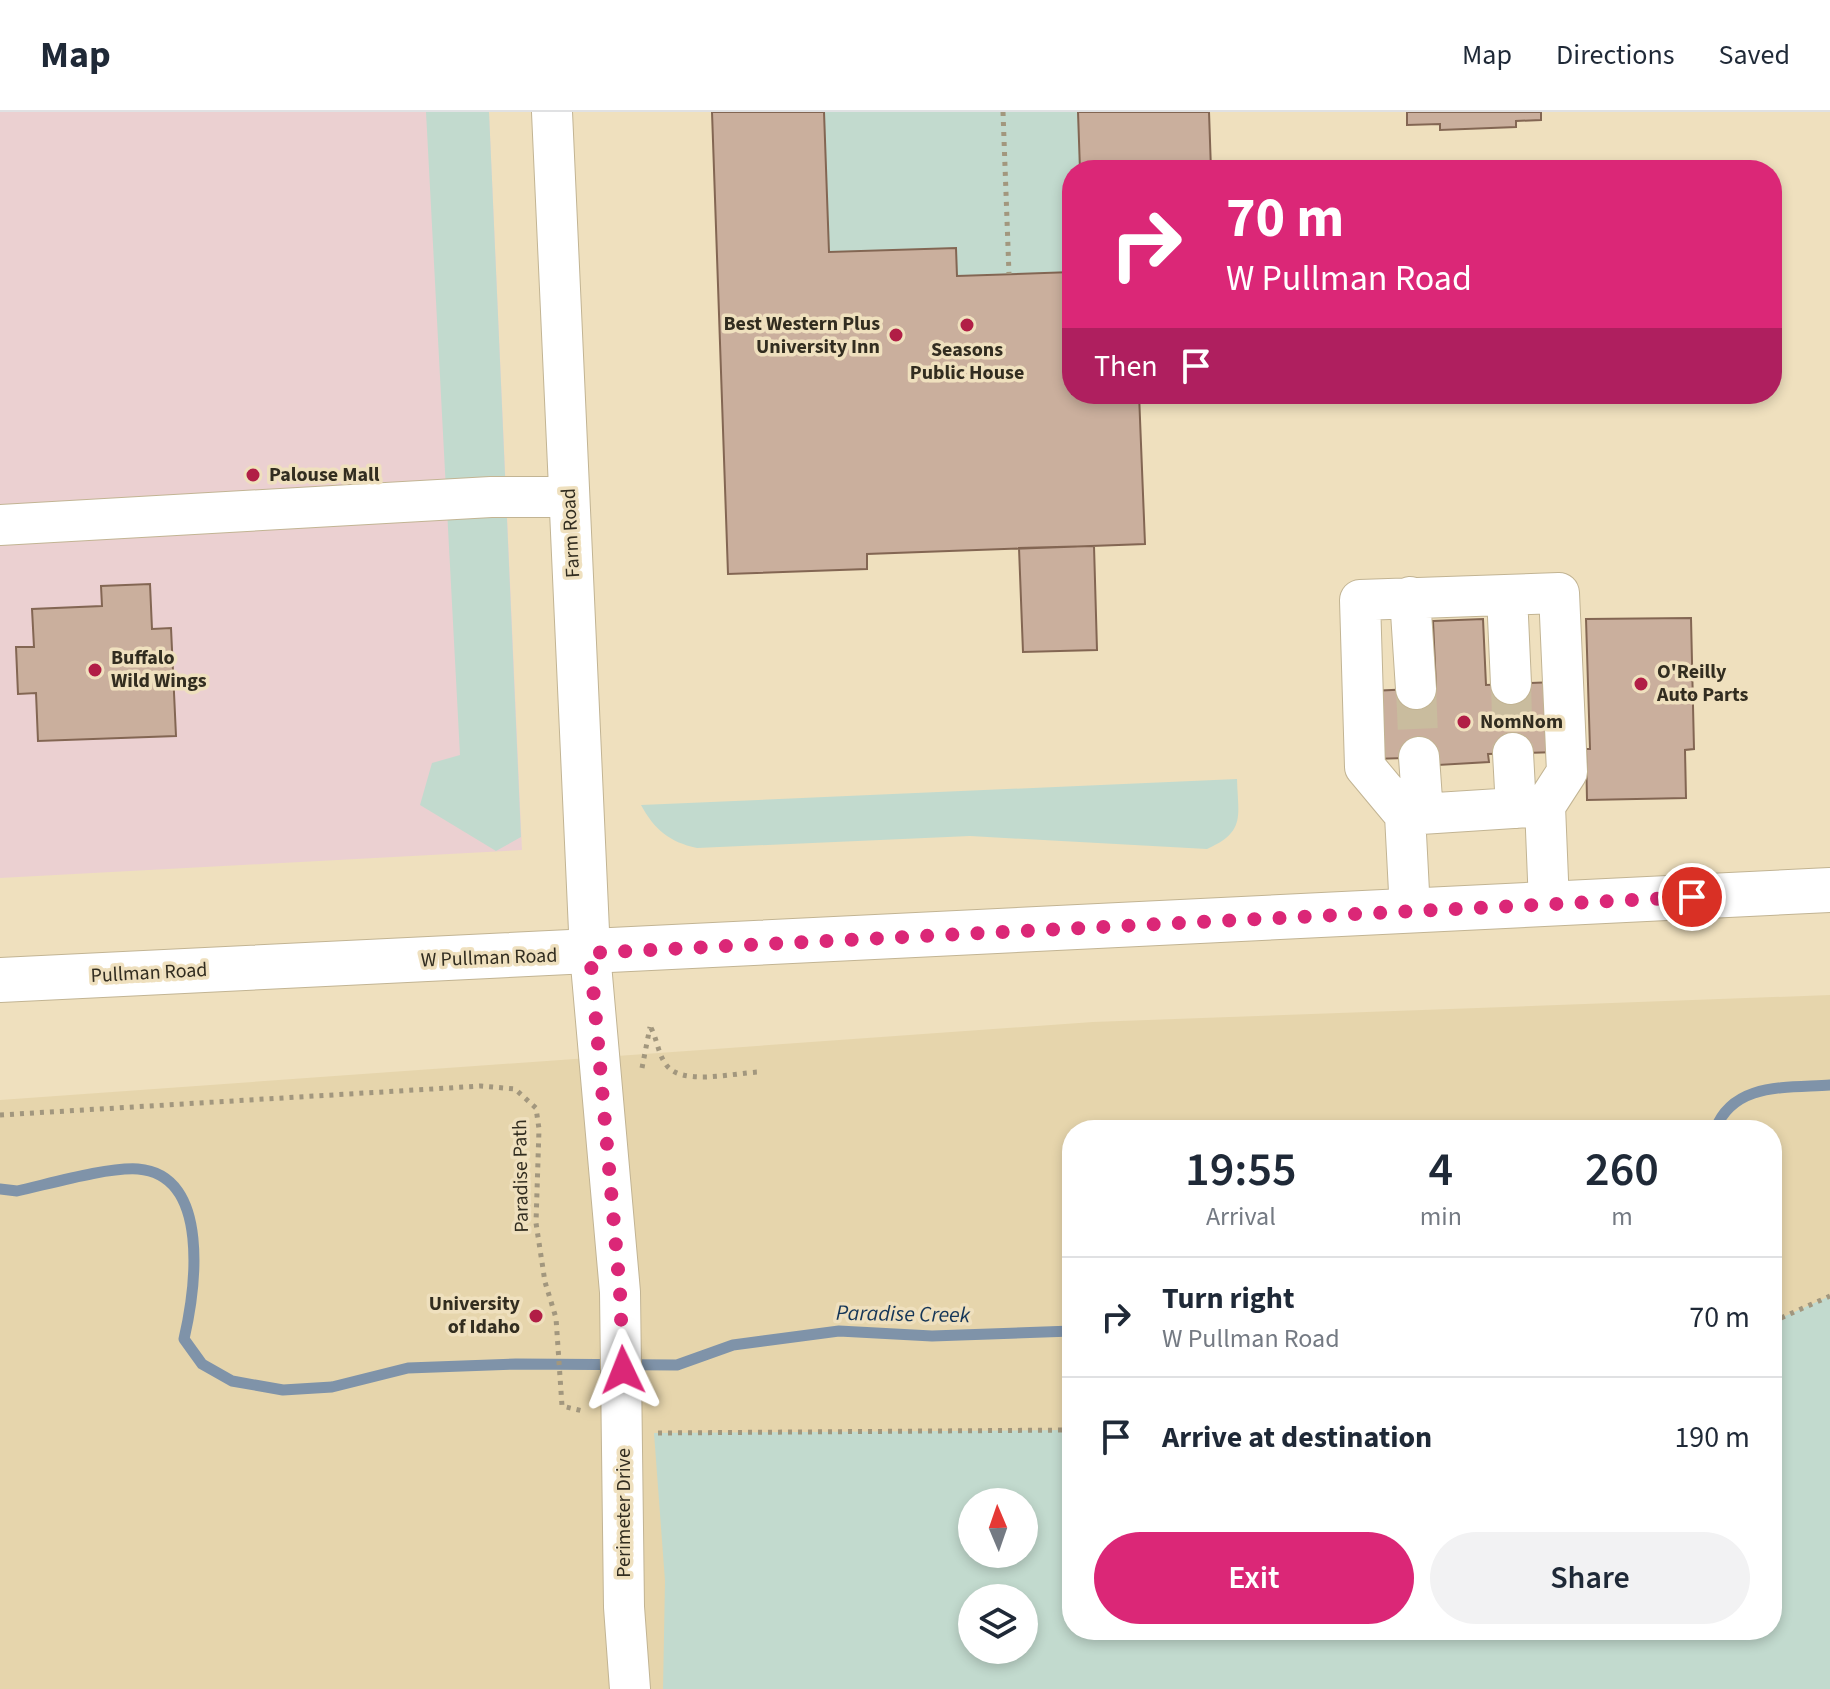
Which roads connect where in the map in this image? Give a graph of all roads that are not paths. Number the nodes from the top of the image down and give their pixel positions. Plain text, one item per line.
1 (552, 112) edge
2 (569, 497) junction
3 (0, 525) edge
4 (1507, 595) junction
5 (1410, 597) junction
6 (1511, 684) tunnel mouth
7 (1416, 689) tunnel mouth
8 (1513, 753) tunnel mouth
9 (1419, 757) tunnel mouth
10 (1530, 807) junction
11 (1414, 814) junction
12 (1830, 890) edge
13 (1549, 904) junction
14 (1410, 911) junction
15 (590, 953) junction
16 (298, 966) joint
17 (0, 980) edge
18 (630, 1689) edge

1 - 2 street, Farm Road
2 - 3 street
2 - 15 street, Farm Road
4 - 5 street
4 - 6 street
4 - 10 street
5 - 7 street
5 - 11 street
8 - 10 street
9 - 11 street
10 - 11 street
10 - 13 street
11 - 14 street
12 - 13 main road, W Pullman Road
13 - 14 main road, W Pullman Road
14 - 15 main road, W Pullman Road
15 - 16 main road, W Pullman Road
15 - 18 street, Perimeter Drive
16 - 17 main road, Pullman Road

